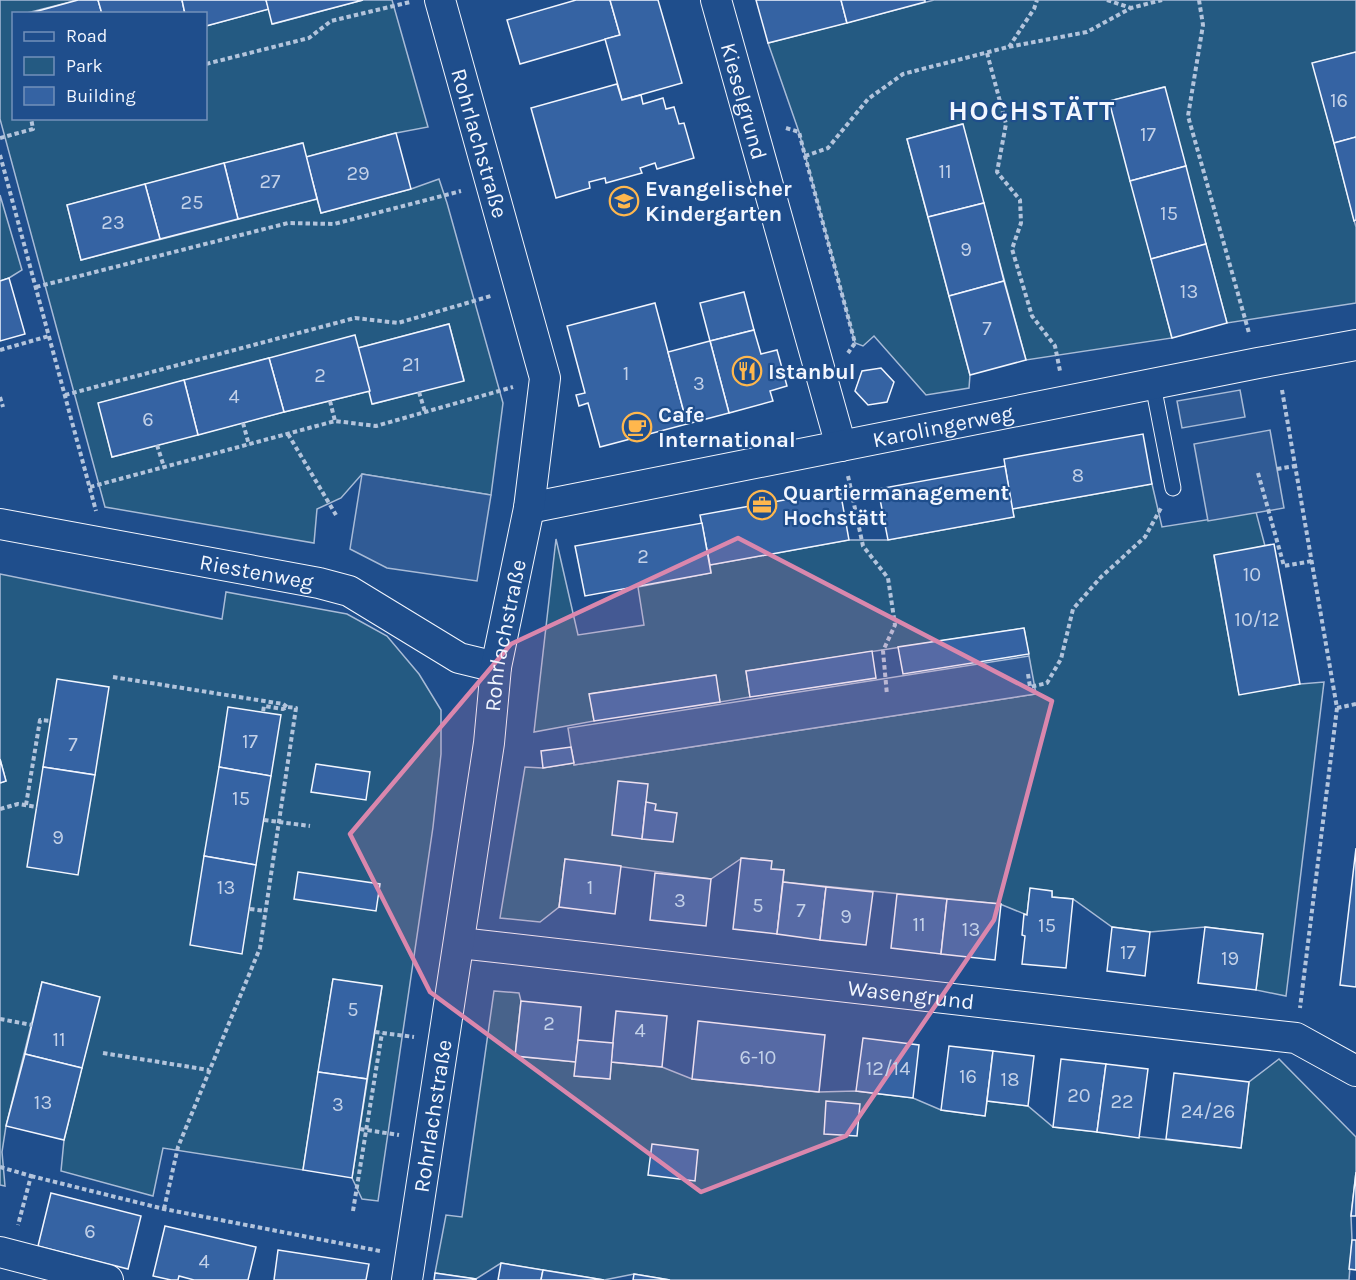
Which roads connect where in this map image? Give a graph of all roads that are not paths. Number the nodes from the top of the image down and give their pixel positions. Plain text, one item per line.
1 (440, 0) edge
2 (716, 0) edge
3 (1356, 345) edge
4 (1153, 385) junction
5 (841, 446) junction
6 (1173, 488) road end
7 (529, 508) junction
8 (0, 524) edge
9 (496, 667) junction
10 (460, 943) junction
11 (1356, 1071) edge
12 (5, 1254) edge
13 (409, 1268) edge
14 (108, 1280) edge

1 - 7 street, Rohrlachstraße
2 - 5 street, Kieselgrund
3 - 4 street, Karolingerweg
4 - 5 street, Karolingerweg
4 - 6 lane
5 - 7 street, Karolingerweg
7 - 9 street, Rohrlachstraße
8 - 9 street, Riestenweg
9 - 10 street, Rohrlachstraße
10 - 11 street, Wasengrund
10 - 13 street, Rohrlachstraße
12 - 14 street

